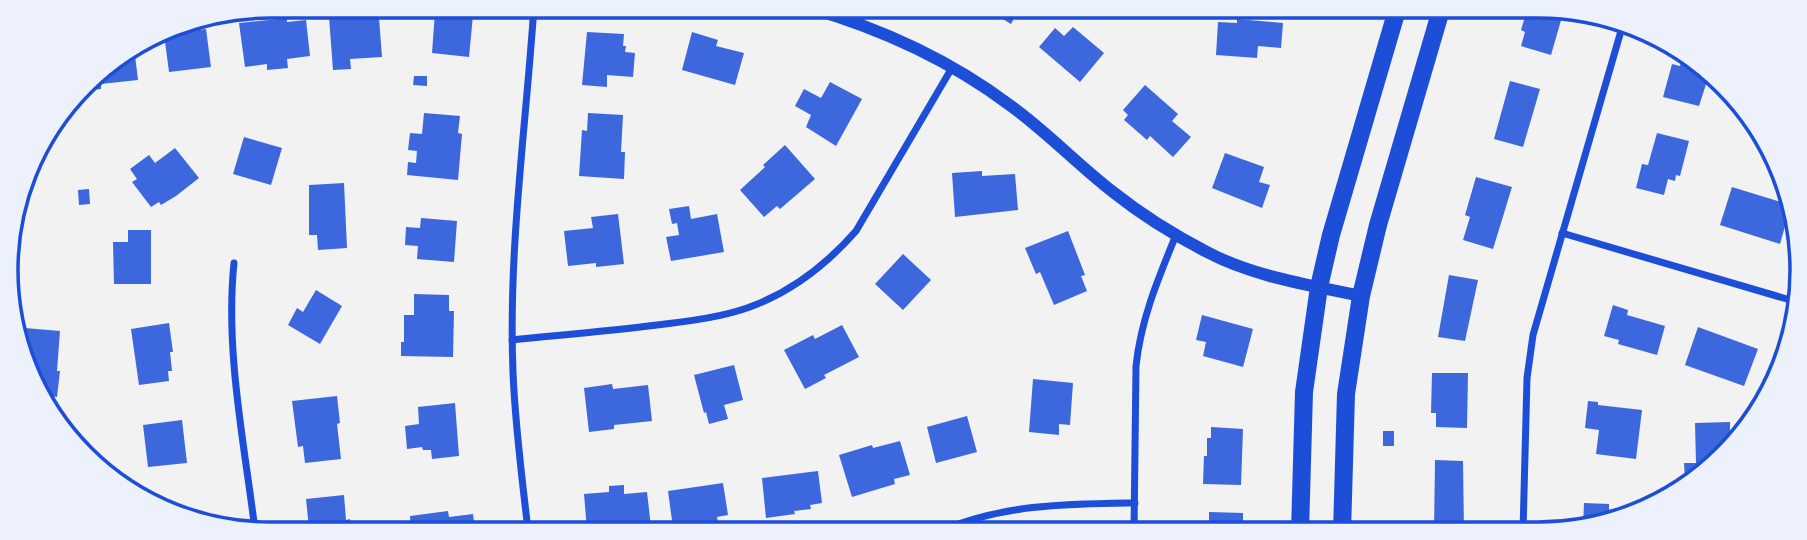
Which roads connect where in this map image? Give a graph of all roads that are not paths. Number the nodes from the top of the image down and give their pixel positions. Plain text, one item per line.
1 (533, 18) edge
2 (837, 18) edge
3 (1395, 18) edge
4 (1439, 18) edge
5 (1621, 32) edge
6 (953, 66) junction
7 (1562, 233) junction
8 (1176, 235) junction
9 (234, 263) dead end
10 (1319, 287) junction
11 (1361, 296) junction
12 (1787, 299) edge
13 (512, 340) junction
14 (1135, 503) junction
15 (254, 522) edge
16 (527, 522) edge
17 (962, 522) edge
18 (1134, 522) edge
19 (1300, 522) edge
20 (1342, 522) edge
21 (1523, 522) edge

1 - 13 street
2 - 6 street
3 - 10 main road
4 - 11 main road
5 - 7 street
6 - 8 street
6 - 13 street
7 - 12 street
7 - 21 street
8 - 10 street
8 - 14 street
9 - 15 street
10 - 11 street
10 - 19 main road
11 - 20 main road
13 - 16 street
14 - 17 street
14 - 18 street

